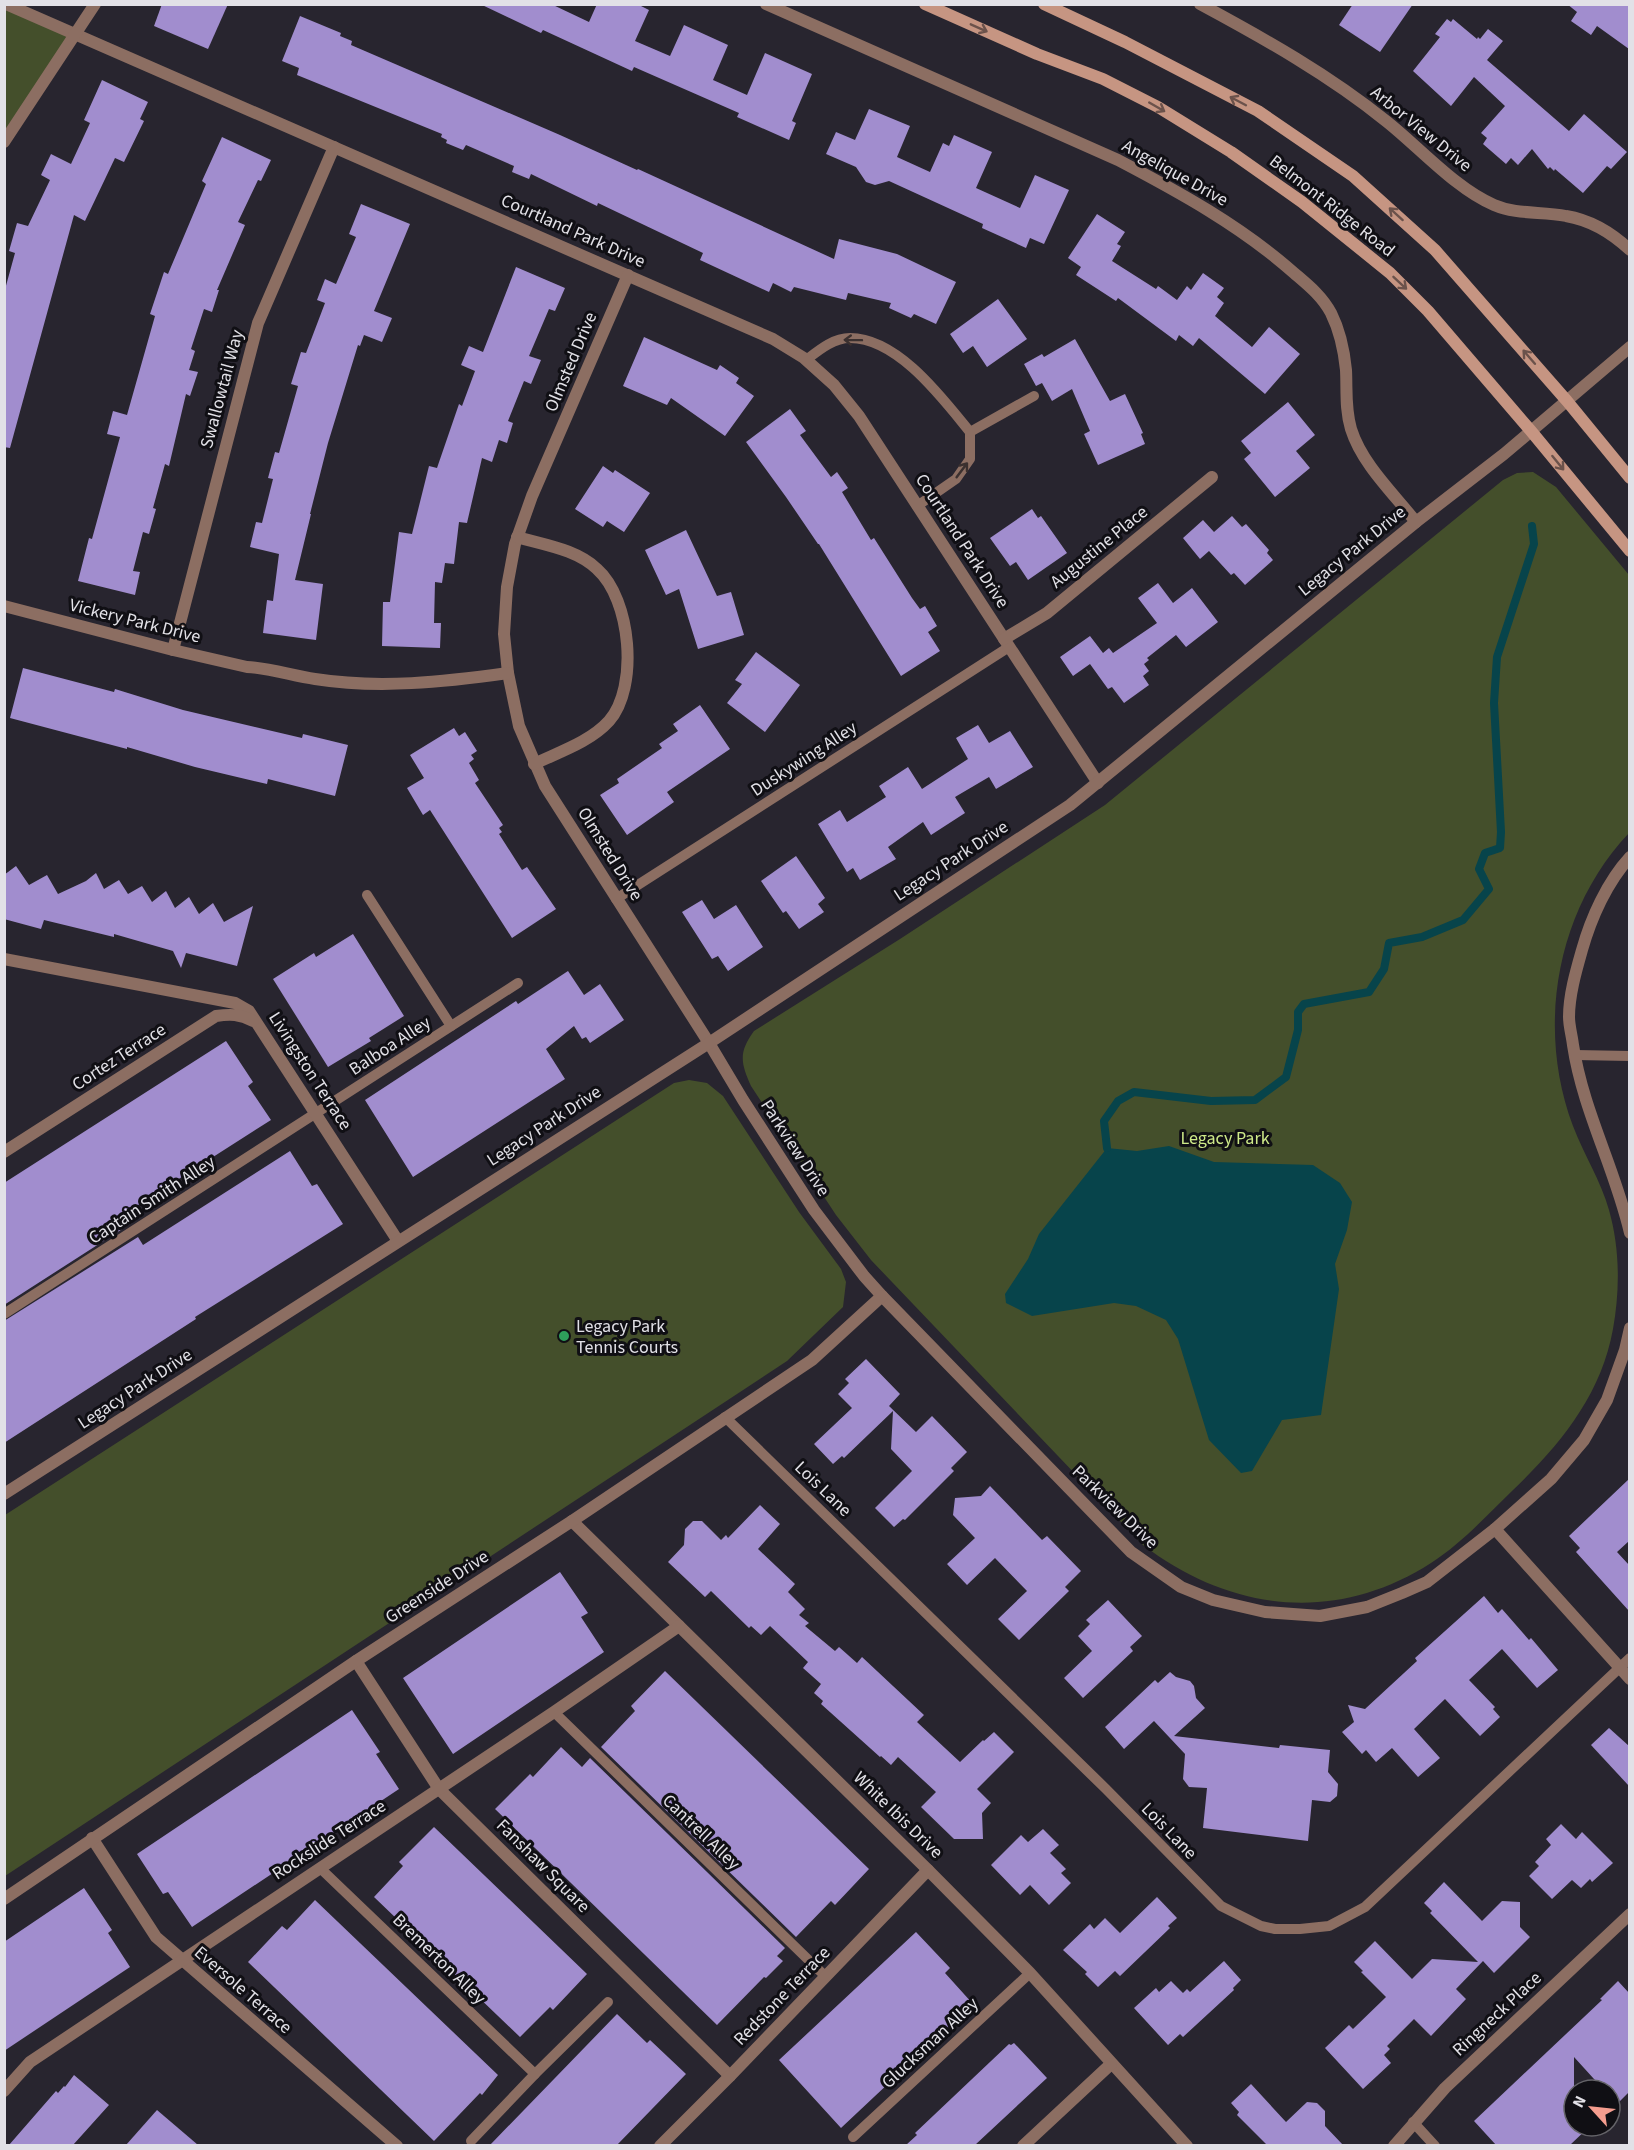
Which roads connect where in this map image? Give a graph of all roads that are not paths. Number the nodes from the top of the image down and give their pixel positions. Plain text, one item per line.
1 (6, 4) edge
2 (95, 4) edge
3 (766, 4) edge
4 (925, 4) edge
5 (1044, 4) edge
6 (1200, 4) edge
7 (75, 34) junction
8 (4, 142) edge
9 (334, 147) junction
10 (1629, 250) edge
11 (628, 275) junction
12 (1629, 347) edge
13 (806, 360) junction
14 (1034, 396) dead end
15 (1567, 401) junction
16 (1531, 431) junction
17 (970, 432) junction
18 (1212, 477) dead end
19 (1629, 478) edge
20 (917, 506) junction
21 (1416, 522) junction
22 (518, 537) junction
23 (1629, 551) edge
24 (4, 606) edge
25 (1007, 643) junction
26 (173, 650) junction
27 (508, 673) junction
28 (534, 764) junction
29 (1098, 783) junction
30 (1629, 857) edge
31 (367, 895) dead end
32 (616, 899) junction
33 (4, 959) edge
34 (519, 983) dead end
35 (257, 1024) junction
36 (451, 1026) junction
37 (708, 1043) junction
38 (1575, 1055) junction
39 (1629, 1056) edge
40 (317, 1114) junction
41 (4, 1152) edge
42 (1629, 1233) edge
43 (398, 1241) junction
44 (882, 1296) junction
45 (4, 1314) edge
46 (1629, 1328) edge
47 (725, 1417) junction
48 (4, 1494) edge
49 (572, 1521) junction
50 (1495, 1529) junction
51 (679, 1626) junction
52 (1629, 1658) edge
53 (356, 1661) junction
54 (1619, 1668) junction
55 (1629, 1679) edge
56 (554, 1712) junction
57 (439, 1789) junction
58 (92, 1838) junction
59 (320, 1868) junction
60 (928, 1870) junction
61 (4, 1899) edge
62 (1627, 1921) edge
63 (181, 1960) junction
64 (1030, 1973) junction
65 (825, 1976) junction
66 (608, 2002) dead end
67 (1111, 2064) junction
68 (535, 2074) junction
69 (730, 2076) junction
70 (4, 2091) edge
71 (1413, 2122) junction
72 (853, 2137) dead end
73 (471, 2141) dead end
74 (397, 2145) edge
75 (660, 2145) edge
76 (1023, 2145) edge
77 (1187, 2145) edge
78 (1394, 2145) edge
79 (1435, 2145) edge

1 - 7 street, Courtland Park Drive
2 - 7 street
3 - 21 street, Angelique Drive
4 -> 16 main road, Belmont Ridge Road
15 -> 5 main road, Belmont Ridge Road
6 - 10 street, Arbor View Drive
7 - 8 street
7 - 9 street, Courtland Park Drive
9 - 11 street, Courtland Park Drive
9 - 26 street, Swallowtail Way
11 - 13 street, Courtland Park Drive
11 - 22 street, Olmsted Drive
12 - 15 street, Legacy Park Drive
17 -> 13 lane
13 - 20 street, Courtland Park Drive
14 - 17 lane
15 - 16 street, Legacy Park Drive
15 - 19 main road, Belmont Ridge Road
16 - 21 street, Legacy Park Drive
16 -> 23 main road, Belmont Ridge Road
20 -> 17 lane
18 - 25 street, Augustine Place
20 - 25 street, Courtland Park Drive
21 - 29 street, Legacy Park Drive
22 - 27 street, Olmsted Drive
22 - 28 street
24 - 26 street, Vickery Park Drive
25 - 29 street
25 - 32 lane, Duskywing Alley
26 - 27 street, Vickery Park Drive
27 - 28 street, Olmsted Drive
28 - 32 street, Olmsted Drive
29 - 37 street, Legacy Park Drive
30 - 38 street
31 - 36 lane, Balboa Alley
32 - 37 street, Olmsted Drive
33 - 35 street, Livingston Terrace
34 - 36 lane, Balboa Alley
35 - 40 street, Livingston Terrace
35 - 41 street, Cortez Terrace
36 - 40 lane, Balboa Alley
37 - 43 street, Legacy Park Drive
37 - 44 street, Parkview Drive
38 - 39 lane
38 - 42 street
40 - 43 street, Livingston Terrace
40 - 45 lane, Captain Smith Alley
43 - 48 street, Legacy Park Drive
44 - 47 street, Greenside Drive
44 - 50 street, Parkview Drive
46 - 50 street, Parkview Drive
47 - 49 street, Greenside Drive
47 - 54 lane, Lois Lane
49 - 51 street, White Ibis Drive
49 - 53 street, Greenside Drive
50 - 54 street
51 - 56 street, Rockslide Terrace
51 - 60 street, White Ibis Drive
52 - 54 lane, Lois Lane
53 - 57 street, Fanshaw Square
53 - 58 street, Greenside Drive
54 - 55 street
56 - 57 street, Rockslide Terrace
56 - 65 lane, Cantrell Alley
57 - 59 street, Rockslide Terrace
57 - 69 street, Fanshaw Square
58 - 61 street, Greenside Drive
58 - 63 street, Eversole Terrace
59 - 63 street, Rockslide Terrace
59 - 68 lane, Bremerton Alley
60 - 64 street, White Ibis Drive
60 - 65 street, Redstone Terrace
62 - 71 street, Ringneck Place
63 - 70 street, Rockslide Terrace
63 - 74 street, Eversole Terrace
64 - 67 street, White Ibis Drive
64 - 72 lane, Glucksman Alley
65 - 69 street, Redstone Terrace
66 - 68 lane
67 - 76 street
67 - 77 street, White Ibis Drive
68 - 73 lane
69 - 75 street, Redstone Terrace
71 - 78 street, Ringneck Place
71 - 79 lane

